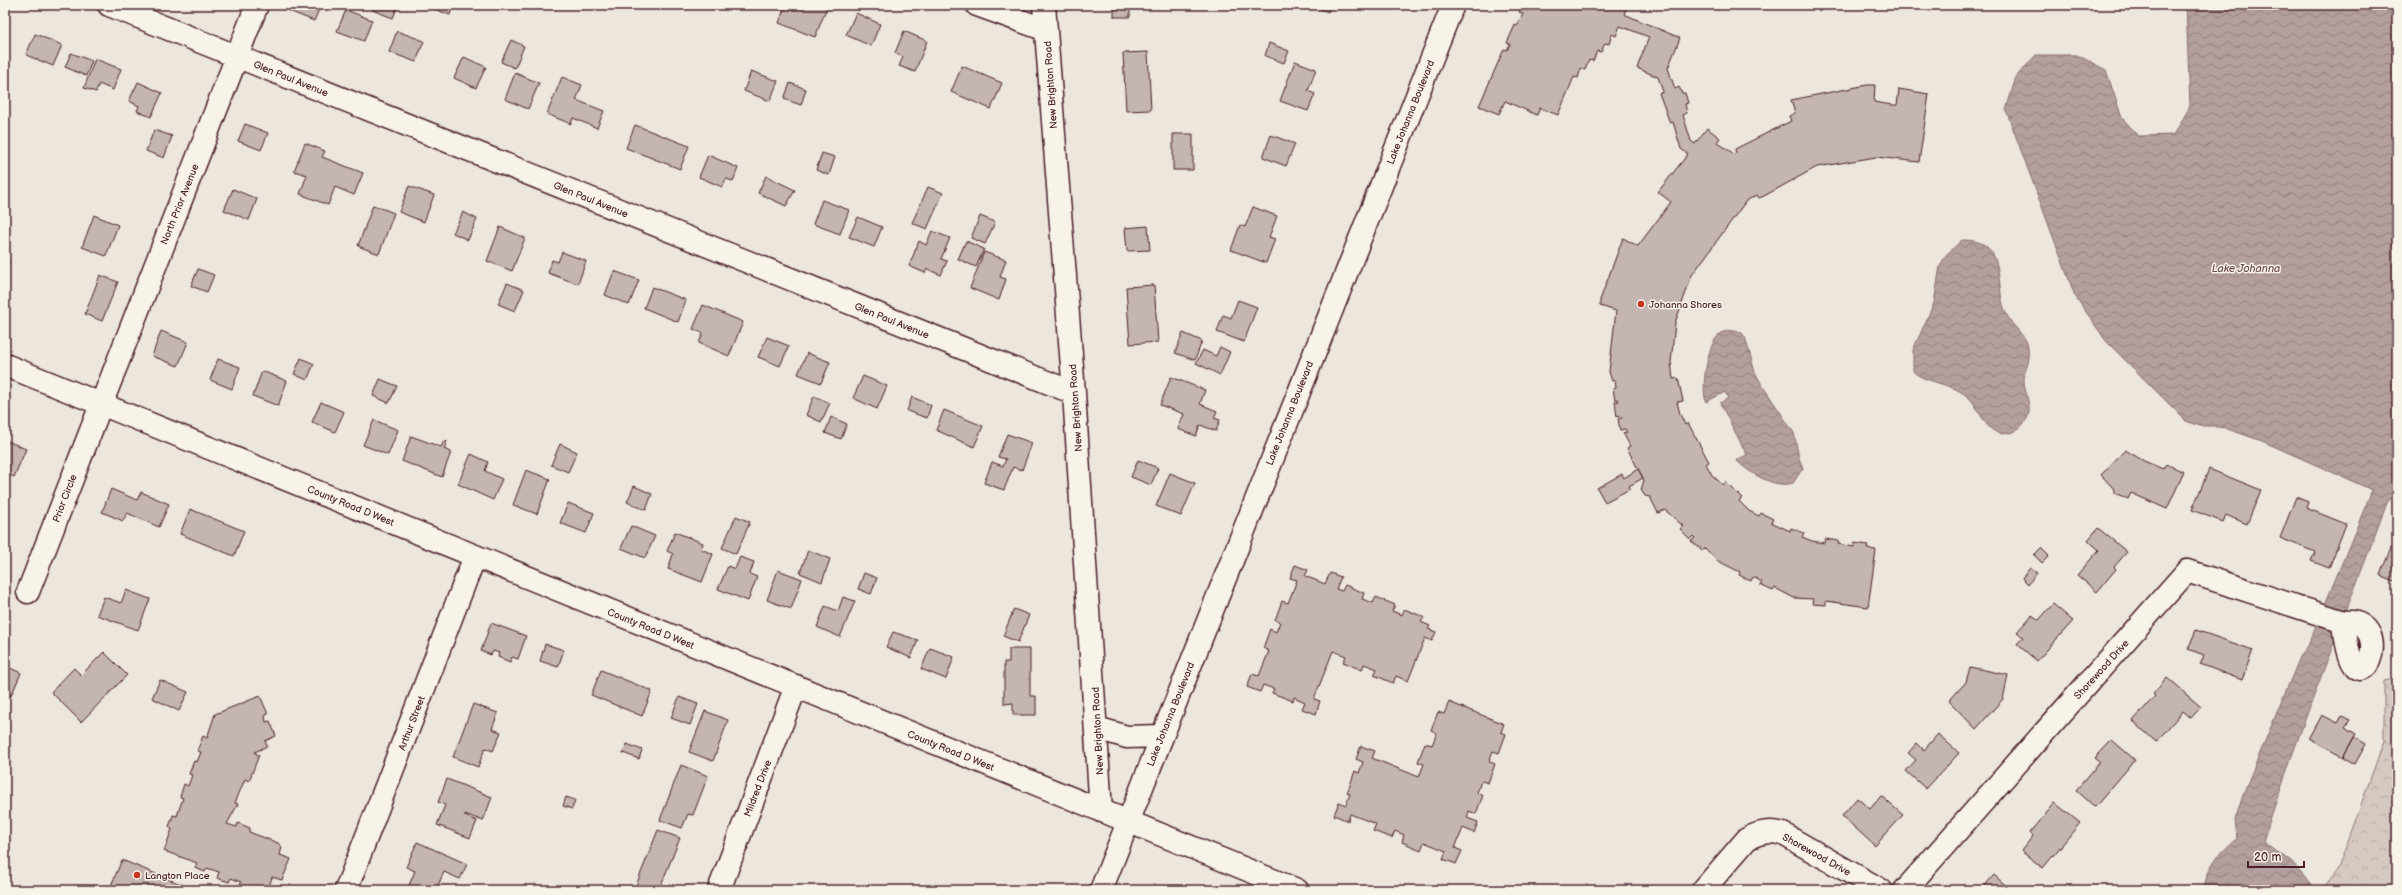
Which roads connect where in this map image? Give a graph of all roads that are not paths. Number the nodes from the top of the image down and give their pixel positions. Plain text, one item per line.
1 (108, 5) edge
2 (257, 5) edge
3 (977, 5) edge
4 (1044, 5) edge
5 (1453, 5) edge
6 (1046, 30) junction
7 (237, 57) junction
8 (5, 365) edge
9 (1074, 393) junction
10 (100, 403) junction
11 (475, 556) junction
12 (28, 592) dead end
13 (2344, 622) junction
14 (796, 686) junction
15 (1097, 728) junction
16 (1161, 736) junction
17 (1101, 811) junction
18 (1127, 821) junction
19 (346, 890) edge
20 (718, 890) edge
21 (1101, 890) edge
22 (1297, 890) edge
23 (1703, 890) edge
24 (1881, 890) edge
25 (1905, 890) edge

1 - 7 street, Glen Paul Avenue
2 - 7 street, North Prior Avenue
3 - 6 street
4 - 6 street, New Brighton Road
5 - 16 street, Lake Johanna Boulevard
6 - 9 street, New Brighton Road
7 - 9 street, Glen Paul Avenue
7 - 10 street, North Prior Avenue
8 - 10 street, County Road D West
9 - 15 street, New Brighton Road
10 - 11 street, County Road D West
10 - 12 street, Prior Circle
11 - 14 street, County Road D West
11 - 19 street, Arthur Street
13 - 13 street, Shorewood Drive
13 - 25 street, Shorewood Drive
14 - 17 street, County Road D West
14 - 20 street, Mildred Drive
15 - 16 street
15 - 17 street, New Brighton Road
16 - 18 street, Lake Johanna Boulevard
17 - 18 street, County Road D West
18 - 21 street, Lake Johanna Boulevard
18 - 22 street, County Road D West
23 - 24 street, Shorewood Drive

